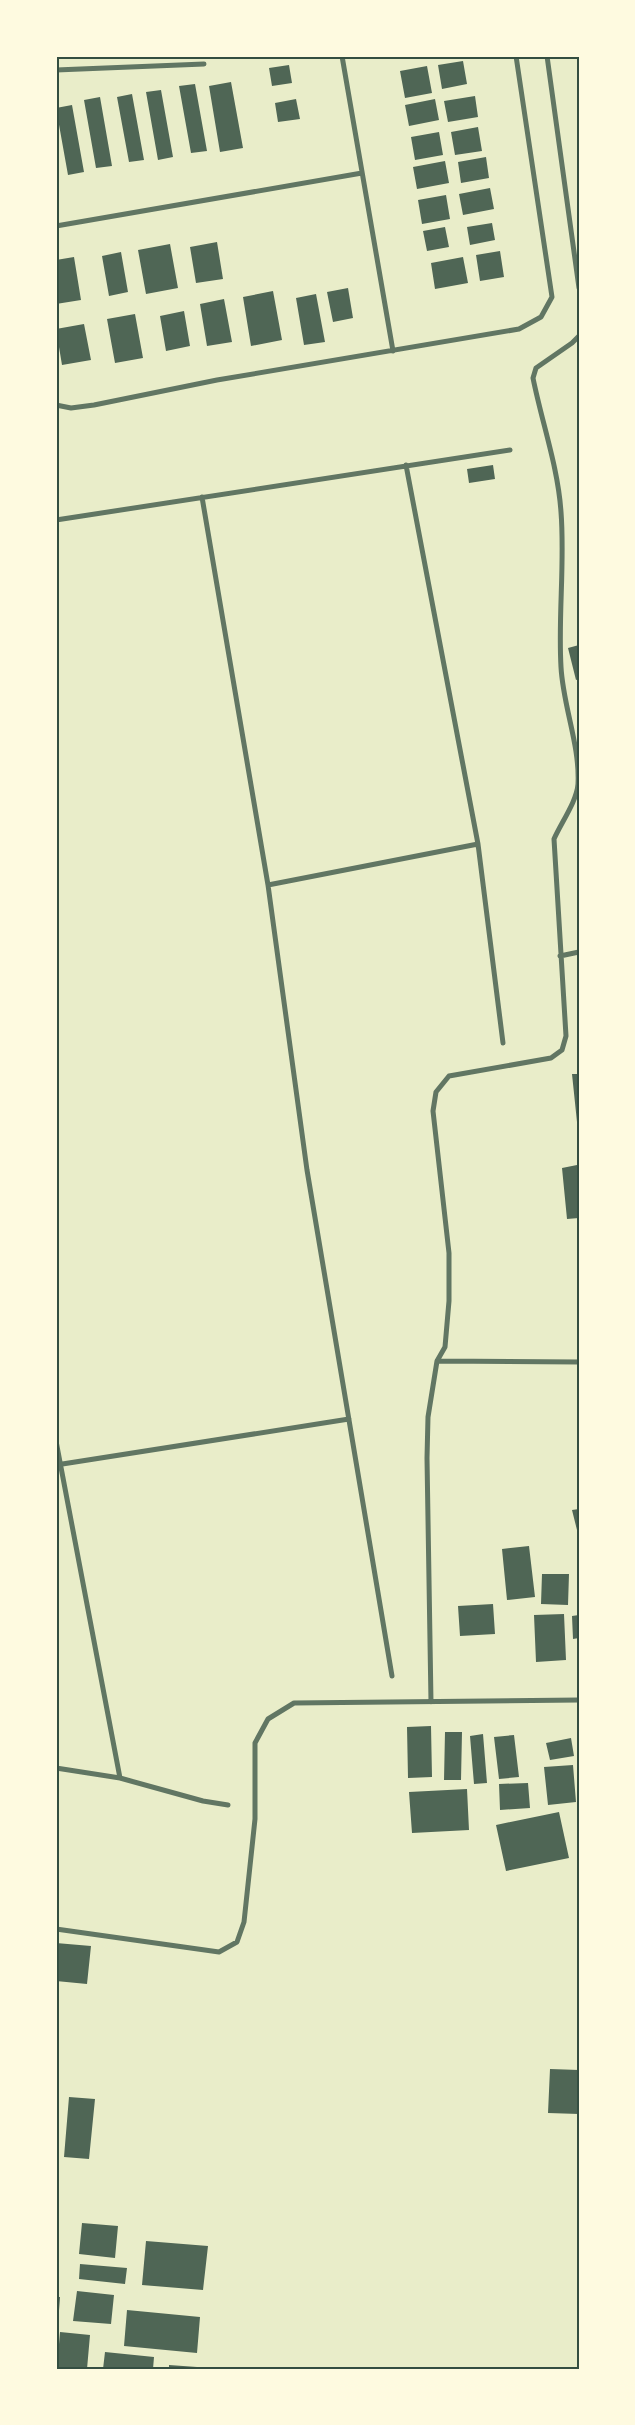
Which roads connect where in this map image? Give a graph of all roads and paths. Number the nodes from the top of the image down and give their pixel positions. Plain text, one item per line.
1 (342, 56) edge
2 (516, 56) edge
3 (547, 56) edge
4 (204, 64) dead end
5 (56, 70) edge
6 (362, 173) junction
7 (56, 226) edge
8 (576, 256) edge
9 (579, 288) edge
10 (579, 336) edge
11 (394, 351) junction
12 (56, 405) edge
13 (510, 450) dead end
14 (406, 466) junction
15 (202, 497) junction
16 (56, 520) edge
17 (478, 844) junction
18 (268, 885) junction
19 (579, 952) edge
20 (560, 956) junction
21 (504, 1043) dead end
22 (437, 1361) junction
23 (579, 1362) edge
24 (349, 1419) junction
25 (56, 1441) edge
26 (59, 1465) edge
27 (392, 1676) dead end
28 (579, 1700) edge
29 (431, 1702) junction
30 (56, 1768) edge
31 (120, 1778) junction
32 (228, 1805) dead end
33 (56, 1929) edge

1 - 6 street
2 - 11 street
3 - 8 street
4 - 5 street
6 - 7 street
6 - 11 street
8 - 9 street
10 - 20 street
11 - 12 street
13 - 14 street
14 - 15 street
14 - 17 street
15 - 16 street
15 - 18 street
17 - 18 street
17 - 21 street
18 - 24 street
19 - 20 street
20 - 22 street
22 - 23 street
22 - 29 street
24 - 26 street
24 - 27 street
25 - 26 street
26 - 31 street
28 - 29 street
29 - 33 street
30 - 31 street
31 - 32 street

